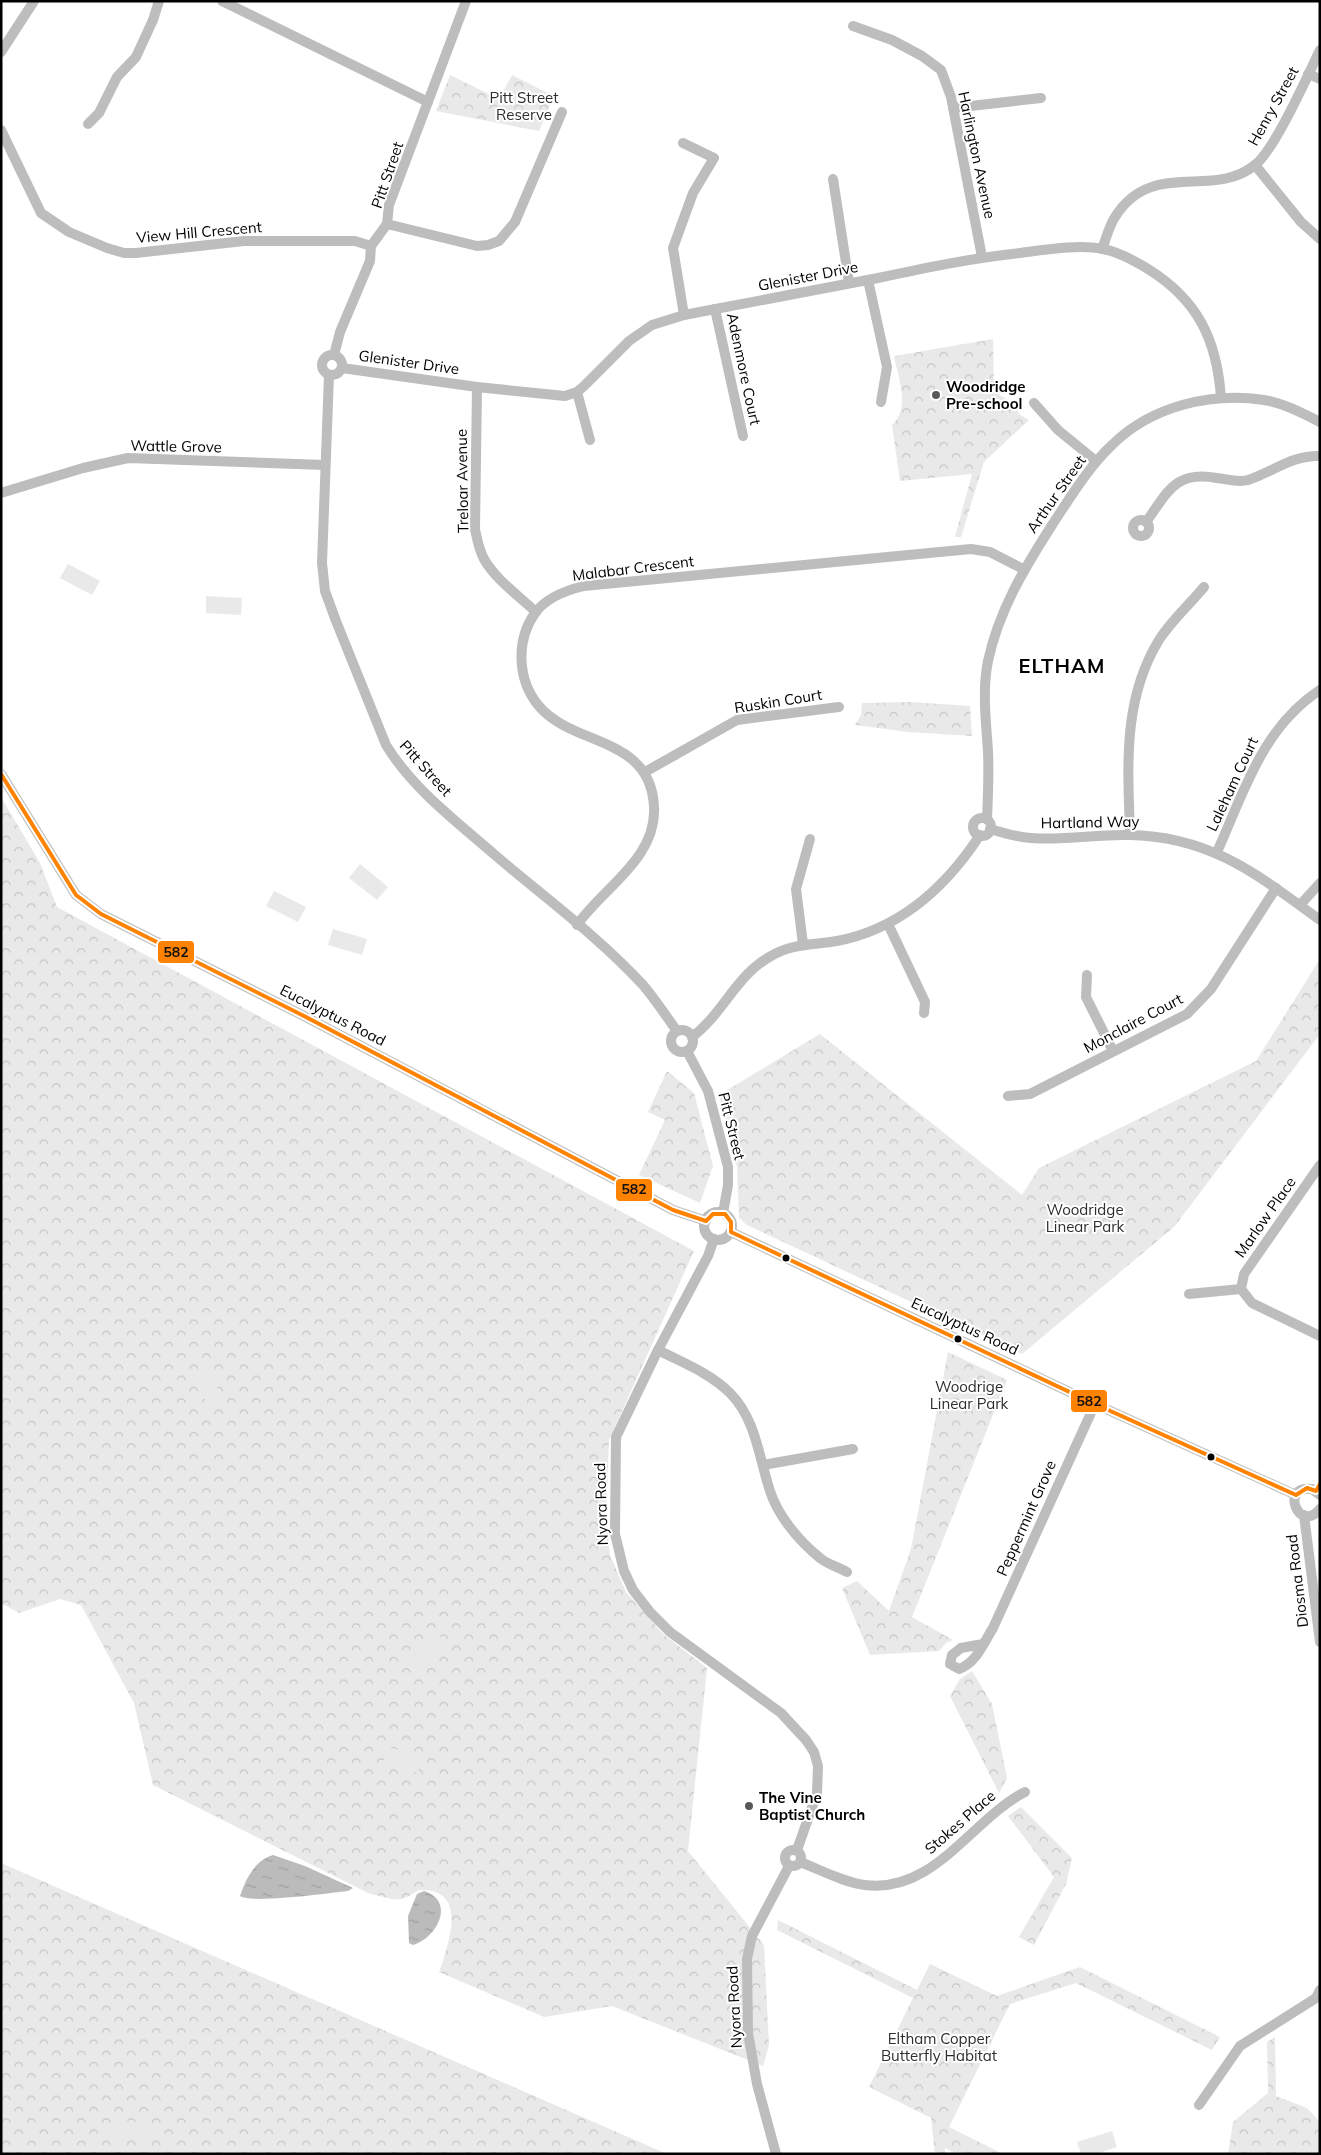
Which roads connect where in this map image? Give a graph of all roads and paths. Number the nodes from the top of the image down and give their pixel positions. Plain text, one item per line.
1 (34, 1) edge
2 (159, 1) edge
3 (222, 1) edge
4 (466, 1) edge
5 (853, 26) dead end
6 (1320, 50) edge
7 (1, 52) edge
8 (1308, 74) junction
9 (1320, 79) edge
10 (1041, 98) dead end
11 (428, 102) junction
12 (953, 108) junction
13 (562, 112) dead end
14 (88, 124) dead end
15 (1, 130) edge
16 (683, 143) dead end
17 (1255, 165) junction
18 (833, 179) dead end
19 (387, 224) junction
20 (1320, 239) edge
21 (371, 246) junction
22 (1102, 249) junction
23 (982, 257) junction
24 (868, 280) junction
25 (849, 282) junction
26 (715, 309) junction
27 (684, 315) junction
28 (334, 355) junction
29 (342, 368) junction
30 (329, 376) junction
31 (477, 387) junction
32 (577, 392) junction
33 (1221, 398) junction
34 (881, 402) dead end
35 (1034, 403) dead end
36 (1320, 422) edge
37 (743, 436) dead end
38 (590, 440) dead end
39 (1320, 456) edge
40 (1096, 461) junction
41 (325, 465) junction
42 (1, 493) edge
43 (1146, 522) dead end
44 (1023, 569) junction
45 (1204, 587) dead end
46 (536, 612) junction
47 (1320, 690) edge
48 (839, 707) dead end
49 (645, 772) junction
50 (1, 774) edge
51 (985, 822) junction
52 (978, 834) junction
53 (1130, 834) junction
54 (810, 840) dead end
55 (1217, 852) junction
56 (1320, 883) edge
57 (1276, 888) junction
58 (1300, 906) junction
59 (1320, 920) edge
60 (888, 924) junction
61 (577, 925) junction
62 (803, 944) junction
63 (1087, 975) dead end
64 (924, 1012) dead end
65 (677, 1031) junction
66 (692, 1037) junction
67 (687, 1051) junction
68 (1113, 1051) junction
69 (1008, 1096) dead end
70 (1320, 1165) edge
71 (723, 1213) junction
72 (706, 1221) junction
73 (731, 1232) junction
74 (714, 1239) junction
75 (1241, 1289) junction
76 (1189, 1294) dead end
77 (1320, 1336) edge
78 (658, 1350) junction
79 (1094, 1404) junction
80 (853, 1449) dead end
81 (763, 1465) junction
82 (1319, 1490) edge
83 (1296, 1495) junction
84 (1320, 1509) edge
85 (1304, 1515) junction
86 (847, 1572) dead end
87 (1320, 1642) edge
88 (983, 1644) dead end
89 (1025, 1792) dead end
90 (797, 1850) junction
91 (800, 1862) junction
92 (789, 1866) junction
93 (1318, 1997) edge
94 (1199, 2105) dead end
95 (776, 2154) edge

1 - 7 street
2 - 14 street
3 - 11 street
4 - 11 street, Pitt Street
5 - 12 street, Harlington Avenue
6 - 8 street, Henry Street
8 - 9 street
8 - 17 street, Henry Street
10 - 12 street
11 - 19 street, Pitt Street
12 - 23 street, Harlington Avenue
13 - 19 street
15 - 21 street, View Hill Crescent
16 - 27 street
17 - 20 street
17 - 22 street, Henry Street
18 - 25 street
19 - 21 street, Pitt Street
21 - 28 street, Pitt Street
22 - 23 street, Glenister Drive
22 - 33 street, Glenister Drive
23 - 24 street, Glenister Drive
24 - 25 street, Glenister Drive
24 - 34 street
25 - 26 street, Glenister Drive
26 - 27 street, Glenister Drive
26 - 37 street, Adenmore Court
27 - 32 street, Glenister Drive
28 - 29 street
28 - 30 street
29 - 30 street
29 - 31 street, Glenister Drive
30 - 41 street, Pitt Street
31 - 32 street, Glenister Drive
31 - 46 street, Treloar Avenue
32 - 38 street
33 - 36 street, Arthur Street
33 - 40 street, Arthur Street
35 - 40 street
39 - 43 street
40 - 44 street, Arthur Street
41 - 42 street, Wattle Grove
41 - 61 street, Pitt Street
44 - 46 street, Malabar Crescent
44 - 51 street, Arthur Street
45 - 53 street
46 - 49 street, Malabar Crescent
47 - 55 street, Laleham Court
48 - 49 street, Ruskin Court
49 - 61 street
50 - 72 street, Eucalyptus Road
51 - 52 street
51 - 52 street, Arthur Street
51 - 53 street, Hartland Way
52 - 60 street
53 - 55 street, Hartland Way
54 - 62 street
55 - 57 street, Hartland Way
56 - 58 street
57 - 58 street, Hartland Way
57 - 68 street, Monclaire Court
58 - 59 street, Hartland Way
60 - 62 street
60 - 64 street
61 - 65 street, Pitt Street
62 - 66 street
63 - 68 street
65 - 66 street
65 - 67 street
66 - 67 street
67 - 71 street, Pitt Street
68 - 69 street, Monclaire Court
70 - 75 street, Marlow Place
71 - 72 street
71 - 73 street
72 - 74 street
73 - 74 street
73 - 79 street, Eucalyptus Road
74 - 78 street, Nyora Road
75 - 76 street
75 - 77 street
78 - 81 street
78 - 90 street, Nyora Road
79 - 83 street, Eucalyptus Road
79 - 88 street, Peppermint Grove
80 - 81 street
81 - 86 street
82 - 83 street
83 - 85 street, Diosma Road
84 - 85 street
85 - 87 street, Diosma Road
89 - 91 street, Stokes Place
90 - 91 street
90 - 92 street
91 - 92 street
92 - 95 street, Nyora Road
93 - 94 street

